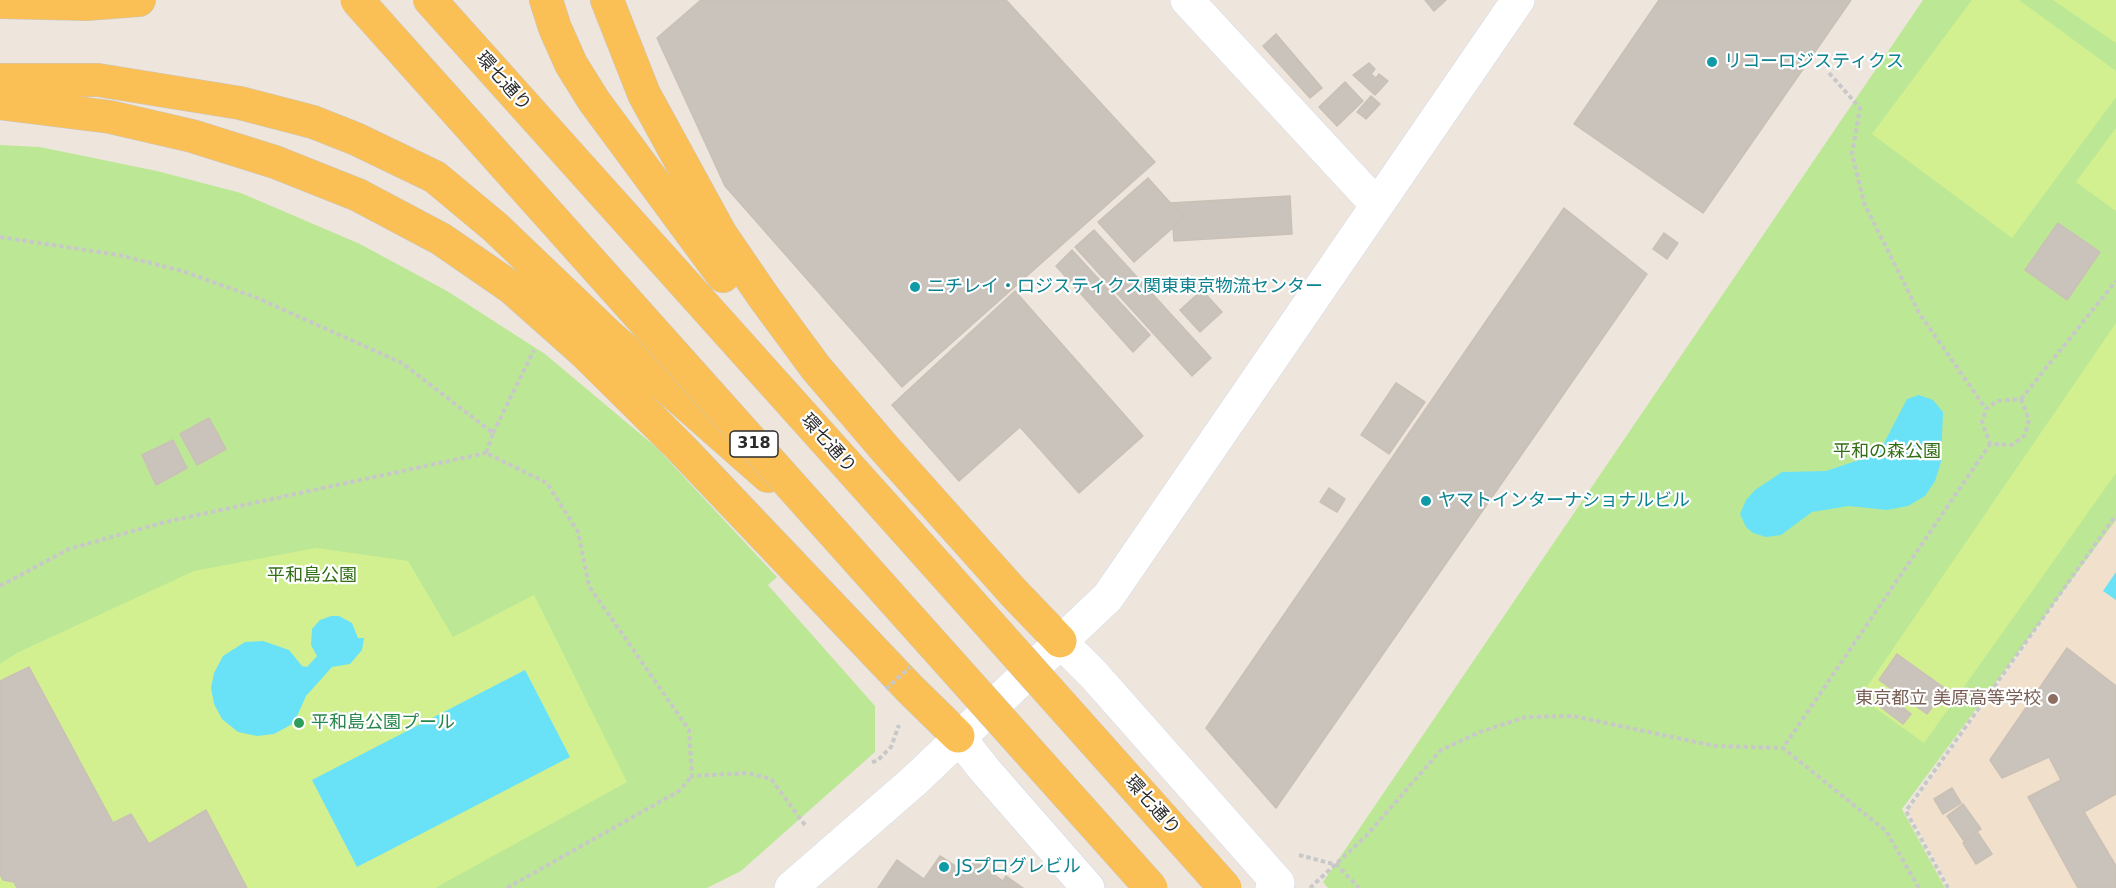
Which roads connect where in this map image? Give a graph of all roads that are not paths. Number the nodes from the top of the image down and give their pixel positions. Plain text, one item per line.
1 (139, 0) edge
2 (357, 0) edge
3 (430, 0) edge
4 (607, 0) edge
5 (1186, 0) edge
6 (1518, 0) edge
7 (10, 3) edge
8 (550, 14) edge
9 (0, 80) edge
10 (0, 103) edge
11 (1376, 204) junction
12 (884, 506) junction
13 (841, 541) junction
14 (1060, 641) junction
15 (958, 736) junction
16 (1277, 886) edge
17 (791, 888) edge
18 (1088, 888) edge
19 (1151, 888) edge
20 (1225, 888) edge

1 - 7 main road
2 - 13 main road, 318, bridge
3 - 12 main road, 環七通り
4 - 14 main road
5 - 11 street
6 - 11 street
8 - 12 main road
9 - 13 main road, bridge
10 - 15 main road
11 - 14 street
12 - 20 main road, 環七通り, bridge
13 - 19 main road, 318, bridge
14 - 15 street
14 - 16 street
15 - 17 street
15 - 18 street

